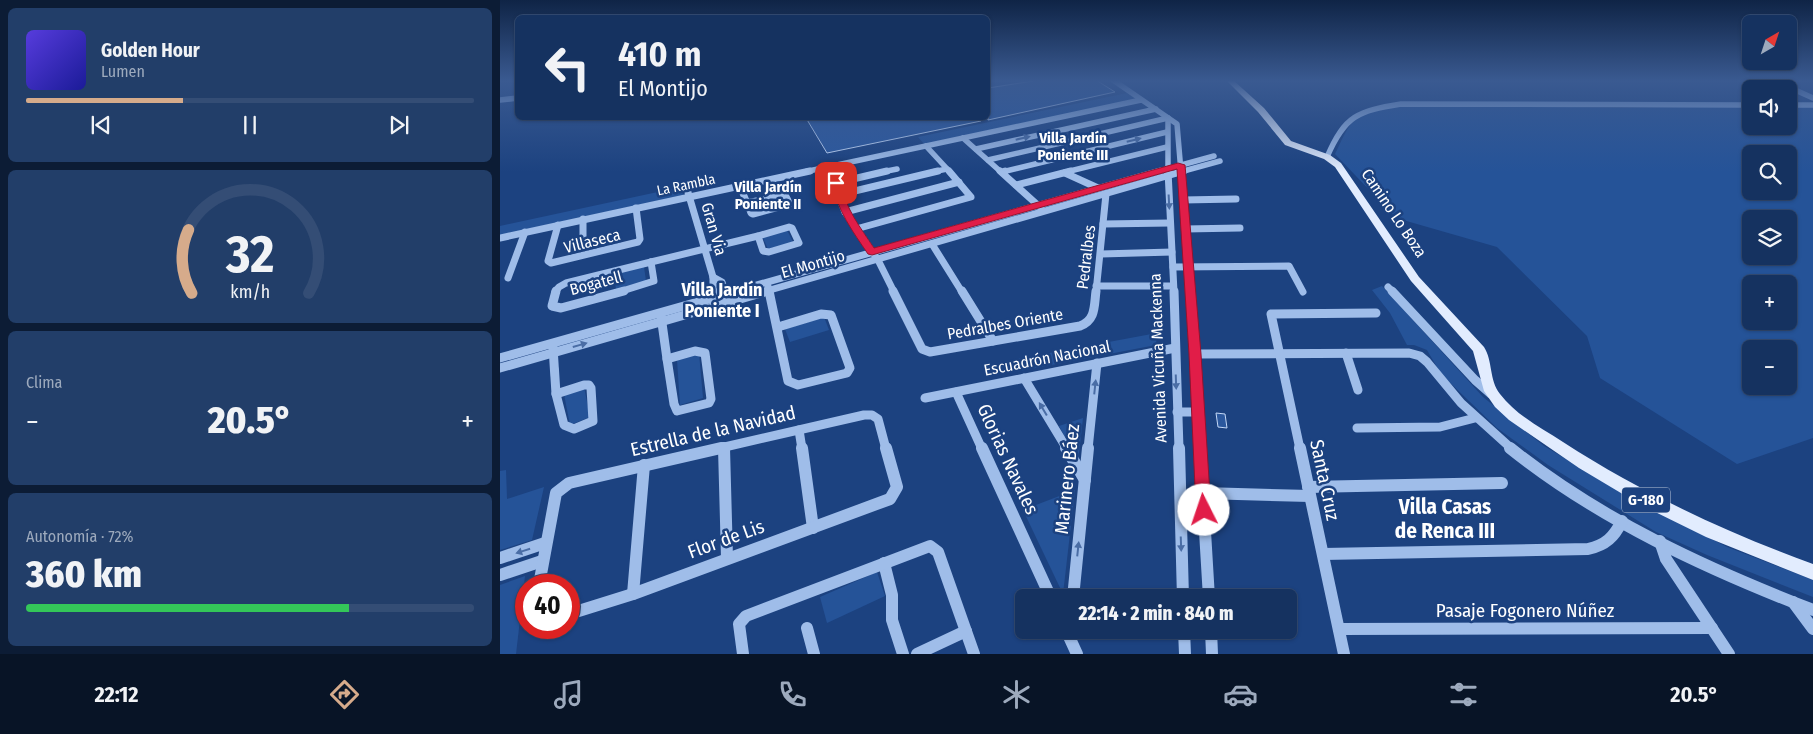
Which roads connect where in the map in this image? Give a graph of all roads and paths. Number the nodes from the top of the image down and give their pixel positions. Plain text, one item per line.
1 (1092, 111) edge
2 (1149, 111) edge
3 (1158, 111) edge
4 (1261, 111) edge
5 (1371, 111) edge
6 (1168, 118) junction
7 (1167, 132) junction
8 (963, 138) junction
9 (926, 146) junction
10 (1167, 147) junction
11 (976, 149) junction
12 (887, 154) junction
13 (1327, 157) junction
14 (1217, 158) dead end
15 (988, 160) junction
16 (832, 166) junction
17 (898, 169) junction
18 (947, 169) junction
19 (1181, 169) junction
20 (1002, 172) junction
21 (1168, 172) junction
22 (1065, 173) junction
23 (906, 178) junction
24 (959, 182) junction
25 (836, 183) junction
26 (1016, 185) junction
27 (740, 186) junction
28 (1098, 188) junction
29 (689, 192) junction
30 (1106, 194) junction
31 (838, 195) junction
32 (1236, 199) dead end
33 (1183, 200) junction
34 (747, 203) junction
35 (1039, 205) junction
36 (636, 208) junction
37 (1046, 211) junction
38 (846, 212) junction
39 (584, 219) junction
40 (1170, 223) junction
41 (1103, 224) junction
42 (558, 225) junction
43 (1240, 228) dead end
44 (856, 229) junction
45 (1185, 229) junction
46 (525, 232) junction
47 (758, 236) junction
48 (500, 238) edge
49 (583, 240) dead end
50 (932, 244) junction
51 (704, 249) junction
52 (872, 252) junction
53 (1172, 252) junction
54 (1101, 254) junction
55 (878, 260) junction
56 (651, 262) junction
57 (1189, 267) junction
58 (1172, 268) junction
59 (713, 277) junction
60 (508, 278) dead end
61 (768, 286) junction
62 (1096, 286) junction
63 (1173, 286) junction
64 (1388, 287) dead end
65 (1303, 292) dead end
66 (728, 298) junction
67 (715, 301) junction
68 (1376, 312) dead end
69 (661, 317) junction
70 (1175, 321) junction
71 (1193, 321) junction
72 (1088, 322) joint
73 (778, 327) junction
74 (993, 341) junction
75 (553, 348) junction
76 (1175, 348) junction
77 (1346, 353) junction
78 (1195, 354) junction
79 (1280, 354) junction
80 (500, 358) edge
81 (667, 359) junction
82 (1098, 363) junction
83 (500, 368) edge
84 (1024, 378) junction
85 (1358, 390) dead end
86 (956, 392) junction
87 (556, 394) junction
88 (1495, 397) junction
89 (925, 398) dead end
90 (1177, 412) junction
91 (1197, 412) junction
92 (1475, 418) junction
93 (1357, 428) dead end
94 (799, 430) junction
95 (724, 447) junction
96 (644, 465) junction
97 (1085, 481) junction
98 (1502, 483) dead end
99 (1309, 492) junction
100 (1203, 493) junction
101 (894, 495) joint
102 (1622, 521) junction
103 (813, 528) junction
104 (1660, 541) junction
105 (546, 543) junction
106 (1323, 554) junction
107 (500, 558) edge
108 (727, 558) junction
109 (542, 561) junction
110 (884, 563) junction
111 (1813, 572) edge
112 (540, 574) edge
113 (500, 575) edge
114 (1047, 589) edge
115 (1074, 589) edge
116 (1183, 589) edge
117 (1208, 589) edge
118 (633, 594) junction
119 (1793, 602) junction
120 (1813, 610) edge
121 (580, 611) edge
122 (807, 628) dead end
123 (1712, 628) junction
124 (1813, 629) edge
125 (1339, 630) junction
126 (966, 631) junction
127 (1071, 639) edge
128 (1184, 639) edge
129 (1211, 639) edge
130 (743, 654) edge
131 (814, 654) edge
132 (904, 654) edge
133 (917, 654) edge
134 (974, 654) edge
135 (1077, 654) edge
136 (1185, 654) edge
137 (1212, 654) edge
138 (1344, 654) edge
139 (1729, 654) edge

1 - 8 street, La Rambla
11 -> 2 street
3 - 6 street
4 - 13 main road, Camino Lo Boza / G-180
5 - 13 street
6 - 7 street, Avenida Vicuña Mackenna
6 - 15 street
6 - 19 street
7 - 10 street, Avenida Vicuña Mackenna
20 -> 7 street
8 - 9 street, La Rambla
8 - 11 street
9 - 12 street, La Rambla
9 - 18 street
10 - 21 street, Avenida Vicuña Mackenna
10 - 22 street
11 - 15 street
12 - 16 street, La Rambla
12 - 17 street
13 - 88 main road, Camino Lo Boza / G-180
14 - 19 street, El Montijo
15 - 20 street
16 - 25 street
16 - 27 street, La Rambla
17 - 23 street
17 - 25 street
18 - 23 street
18 - 24 street
19 - 21 street, El Montijo
19 - 33 street
20 - 26 street
21 - 28 street, El Montijo
21 - 30 street, El Montijo
21 -> 40 street, Avenida Vicuña Mackenna
22 - 26 street
22 - 28 street
23 - 31 street
24 - 38 street
24 - 44 street
25 - 31 street
26 - 35 street
27 - 29 street, La Rambla
27 - 34 street
28 - 35 street, El Montijo
29 - 36 street, La Rambla
29 - 51 street, Gran Via
30 - 37 street, El Montijo
30 - 41 street, Pedralbes
31 - 38 street
32 - 33 street
33 - 45 street
34 - 34 street
35 - 37 street
35 - 52 street, El Montijo
36 - 39 street, La Rambla
36 - 42 street, Villaseca
37 - 50 street, El Montijo
38 - 44 street
39 - 42 street, La Rambla
39 - 49 street
40 - 41 street
40 - 53 street, Avenida Vicuña Mackenna
41 - 54 street, Pedralbes
42 - 46 street, La Rambla
43 - 45 street
44 - 52 street
45 - 57 street
46 - 48 street, La Rambla
46 - 60 street
47 - 47 street, Bogatell
47 - 51 street, Bogatell
50 - 55 street, El Montijo
50 - 74 street
51 - 56 street, Bogatell
51 - 59 street, Gran Via
52 - 55 street
52 - 61 street, El Montijo
53 - 54 street
53 - 58 street, Avenida Vicuña Mackenna
54 - 62 street, Pedralbes
55 - 61 street, El Montijo
55 - 74 street, Pedralbes Oriente
56 - 56 street, Bogatell
57 - 58 street
57 - 65 street
57 - 71 street
58 - 63 street, Avenida Vicuña Mackenna
59 - 66 street, Gran Via
59 - 67 street, Gran Via
61 - 66 street, El Montijo
61 - 73 street
62 - 63 street
62 - 72 street, Pedralbes
63 - 70 street, Avenida Vicuña Mackenna
64 - 88 street, Camino Lo Boza
66 - 67 street, El Montijo
67 - 69 street, El Montijo
68 - 79 street, Santa Cruz
69 - 75 street, El Montijo
69 - 81 street
70 - 71 street
70 - 76 street, Avenida Vicuña Mackenna
71 - 78 street
72 - 74 street, Pedralbes Oriente
73 - 73 street
75 - 80 street, El Montijo
75 - 83 street, El Montijo
75 - 87 street
76 - 82 street, Escuadrón Nacional
76 -> 90 street, Avenida Vicuña Mackenna
77 - 79 street
77 - 85 street
77 - 92 street
78 - 79 street
78 - 91 street
79 - 99 street, Santa Cruz
81 - 81 street
82 - 84 street, Escuadrón Nacional
97 -> 82 street, Marinero Báez
84 - 86 street, Escuadrón Nacional
97 -> 84 street
86 - 89 street, Escuadrón Nacional
86 - 114 street, Glorias Navales
87 - 87 street
88 - 111 main road, Camino Lo Boza / G-180
90 - 91 street
90 -> 116 street, Avenida Vicuña Mackenna
91 - 100 street
92 - 93 street
92 - 102 street
94 - 95 street, Estrella de la Navidad
94 - 101 street, Estrella de la Navidad
94 - 103 street
95 - 96 street, Estrella de la Navidad
95 - 108 street
96 - 105 street, Estrella de la Navidad
96 - 118 street
115 -> 97 street, Marinero Báez
98 - 99 street
99 - 100 street
99 - 106 street, Santa Cruz
100 - 117 street
101 - 103 street, Flor de Lis
102 - 104 street
102 - 106 street
103 - 108 street, Flor de Lis
104 - 119 street
104 - 123 street
105 -> 107 street
105 - 109 street
106 - 125 street, Santa Cruz
108 - 118 street, Flor de Lis
109 - 112 street
109 - 113 street
110 - 126 street
110 - 130 street
110 - 132 street
118 - 121 street, Flor de Lis
119 - 120 street
119 - 124 street
122 - 131 street
123 - 125 street, Pasaje Fogonero Núñez
123 - 139 street
125 - 138 street, Santa Cruz
126 - 133 street
126 - 134 street
127 - 135 street
128 - 136 street
129 - 137 street

